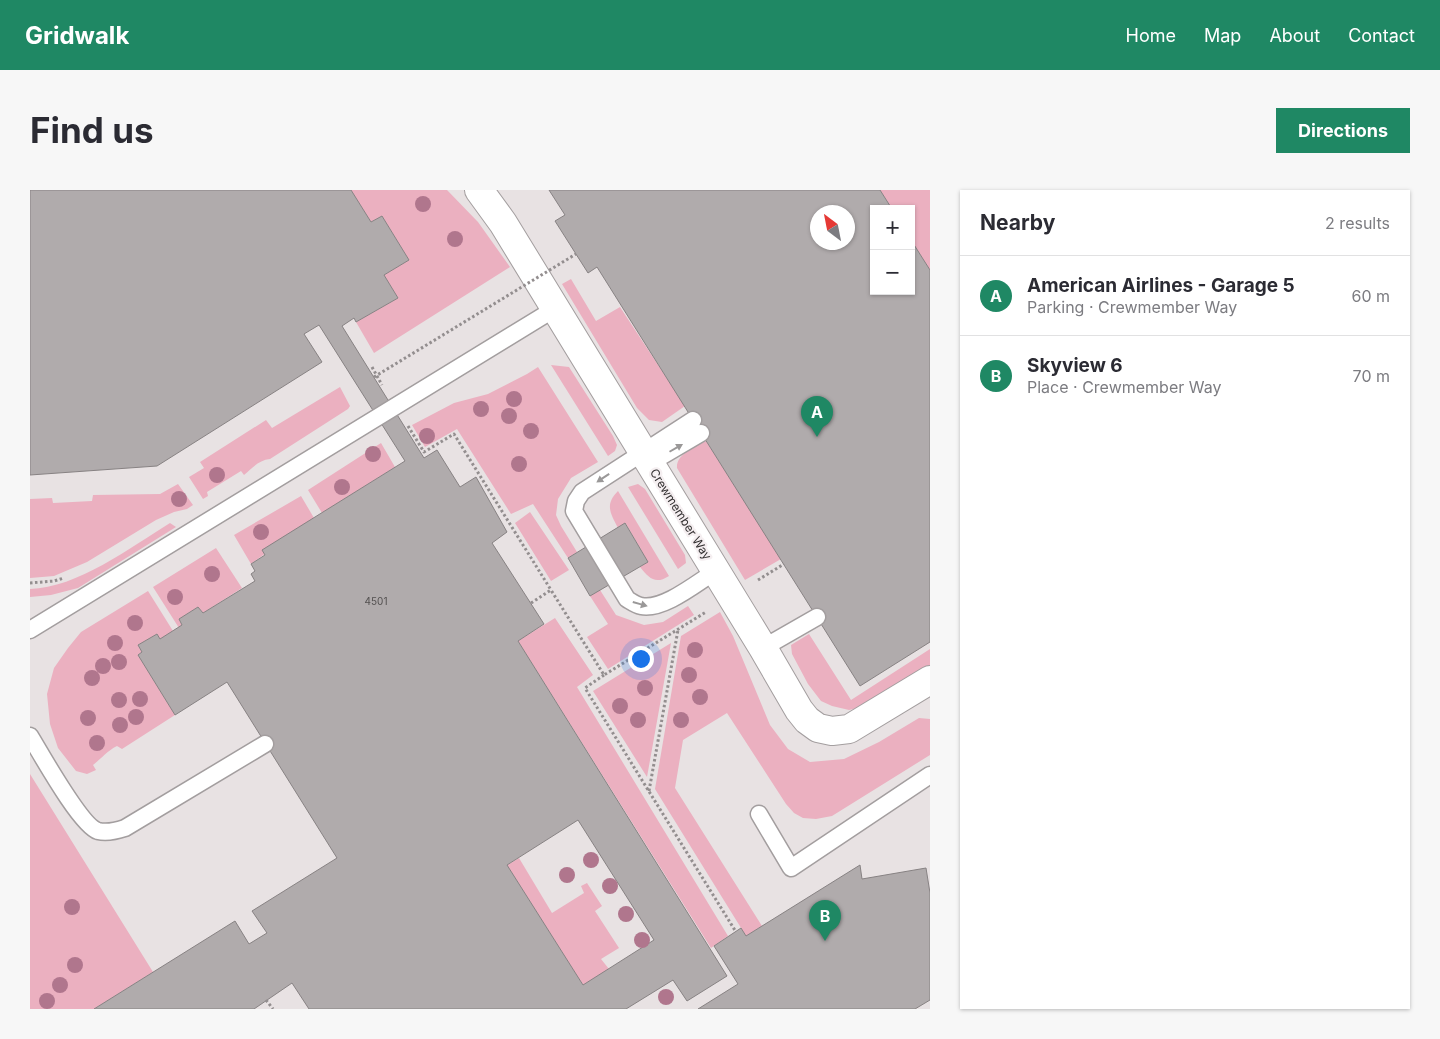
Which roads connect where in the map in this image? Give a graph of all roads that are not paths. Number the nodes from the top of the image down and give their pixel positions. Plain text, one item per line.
1 (479, 190) edge
2 (556, 308) junction
3 (697, 426) dead end
4 (647, 457) junction
5 (716, 570) junction
6 (817, 617) dead end
7 (30, 630) edge
8 (763, 648) junction
9 (930, 680) edge
10 (30, 736) edge
11 (265, 744) dead end
12 (930, 775) edge
13 (759, 814) dead end

1 - 2 street, Crewmember Way
2 - 4 street, Crewmember Way
2 - 7 lane
3 - 4 lane
4 - 5 street, Crewmember Way
4 -> 5 lane
5 - 8 street, Crewmember Way
6 - 8 lane
8 - 9 street, Crewmember Way
10 - 11 lane
12 - 13 lane

